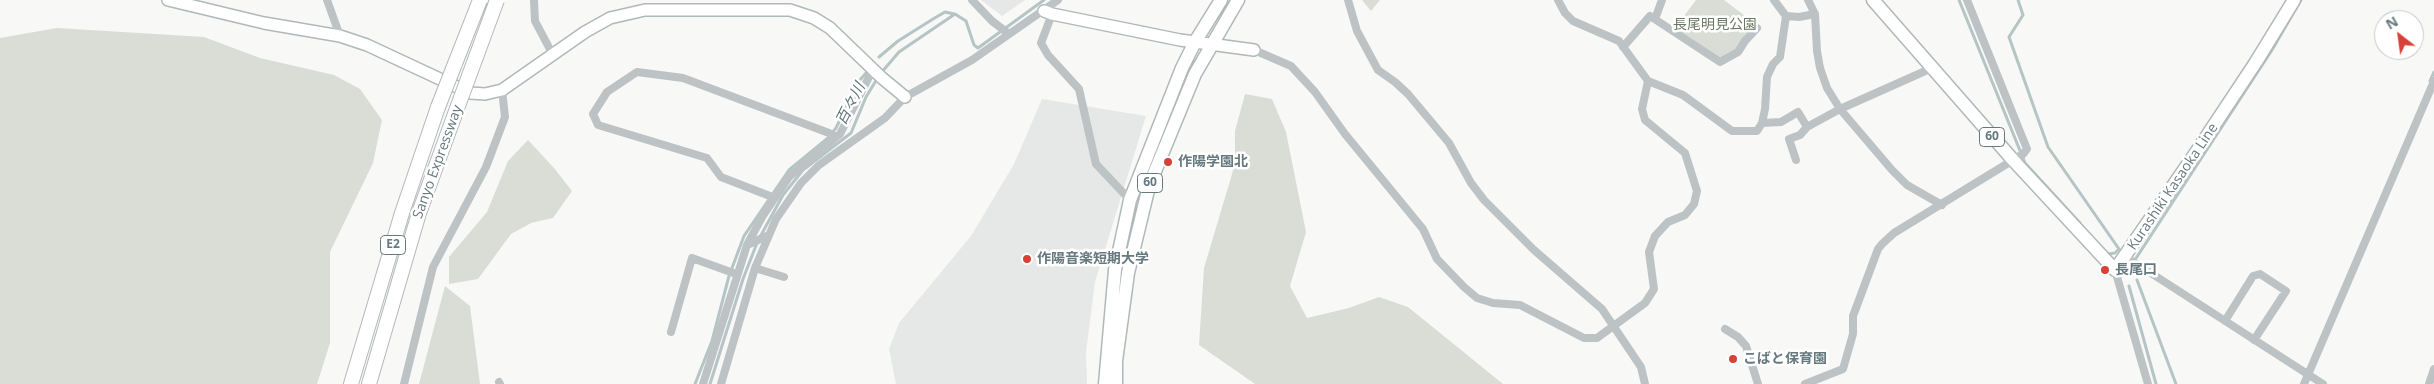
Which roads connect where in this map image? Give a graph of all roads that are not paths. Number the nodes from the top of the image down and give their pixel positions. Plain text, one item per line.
1 (168, 0) edge
2 (327, 0) edge
3 (480, 0) edge
4 (498, 0) edge
5 (534, 0) edge
6 (972, 0) edge
7 (1058, 0) edge
8 (1221, 0) edge
9 (1238, 0) edge
10 (1348, 0) edge
11 (1558, 0) edge
12 (1662, 0) edge
13 (1774, 0) edge
14 (1808, 0) edge
15 (1873, 0) edge
16 (1967, 0) edge
17 (2294, 0) edge
18 (1048, 12) junction
19 (1814, 14) junction
20 (1786, 16) junction
21 (1655, 19) junction
22 (1757, 28) dead end
23 (1007, 32) junction
24 (340, 36) junction
25 (1195, 42) junction
26 (1211, 44) junction
27 (1623, 47) junction
28 (1254, 50) joint
29 (552, 56) junction
30 (1932, 68) junction
31 (878, 74) junction
32 (1648, 81) junction
33 (2434, 81) edge
34 (502, 90) junction
35 (905, 98) junction
36 (1840, 109) junction
37 (1762, 124) junction
38 (1807, 127) junction
39 (839, 137) junction
40 (2018, 156) junction
41 (1796, 160) dead end
42 (772, 196) junction
43 (1130, 200) junction
44 (1942, 205) junction
45 (768, 236) junction
46 (749, 244) junction
47 (2130, 260) junction
48 (755, 268) junction
49 (2115, 270) junction
50 (732, 273) junction
51 (784, 276) dead end
52 (2224, 321) junction
53 (1614, 326) junction
54 (1725, 329) dead end
55 (671, 332) dead end
56 (2254, 340) junction
57 (715, 350) junction
58 (728, 354) junction
59 (2434, 369) edge
60 (2306, 373) junction
61 (352, 384) edge
62 (370, 384) edge
63 (404, 384) edge
64 (703, 384) edge
65 (720, 384) edge
66 (1105, 384) edge
67 (1116, 384) edge
68 (1645, 384) edge
69 (1758, 384) edge
70 (1805, 384) edge
71 (2148, 384) edge
72 (2304, 384) edge
73 (2322, 384) edge
74 (2429, 384) edge

1 - 24 street
2 - 24 street
3 - 61 highway, Sanyo Expressway / E2, bridge
4 - 62 highway, Sanyo Expressway / E2, bridge
5 - 29 street
6 - 23 street
7 - 18 street
8 - 25 main road, 60
9 - 26 main road, 60
10 - 53 street
11 - 27 street
12 - 21 street
13 - 20 street
14 - 19 street
15 - 30 main road, 60
16 - 40 street
17 - 47 main road, Kurashiki Kasaoka Line
18 - 23 street
18 - 25 street
18 - 43 street
19 - 20 street
19 - 36 street
20 - 37 street
21 - 22 street
21 - 27 street
23 - 35 street
24 - 34 street
25 - 26 street
25 - 43 main road, 60
26 - 28 street
26 - 67 main road, 60
27 - 32 street
28 - 53 street
29 - 31 street
29 - 34 street
30 - 36 street
30 - 40 main road, 60
31 - 35 street
31 - 39 street
32 - 37 street
32 - 53 street
33 - 60 street
34 - 63 street
35 - 39 street
36 - 38 street
36 - 44 street
37 - 38 street
38 - 41 street
39 - 42 street
39 - 42 street
39 - 45 street
40 - 44 street
40 - 49 main road, 60
42 - 46 street
43 - 66 main road, 60
44 - 70 street
45 - 46 street
45 - 48 street
46 - 50 street
47 - 49 main road, Kurashiki Kasaoka Line
47 - 52 street
48 - 51 street
48 - 58 street
49 - 71 street
50 - 55 street
50 - 57 street
52 - 56 street
52 - 56 street
53 - 68 street
54 - 69 street
56 - 60 street
57 - 58 street
57 - 64 street
58 - 65 street
59 - 74 street
60 - 72 street
60 - 73 street

